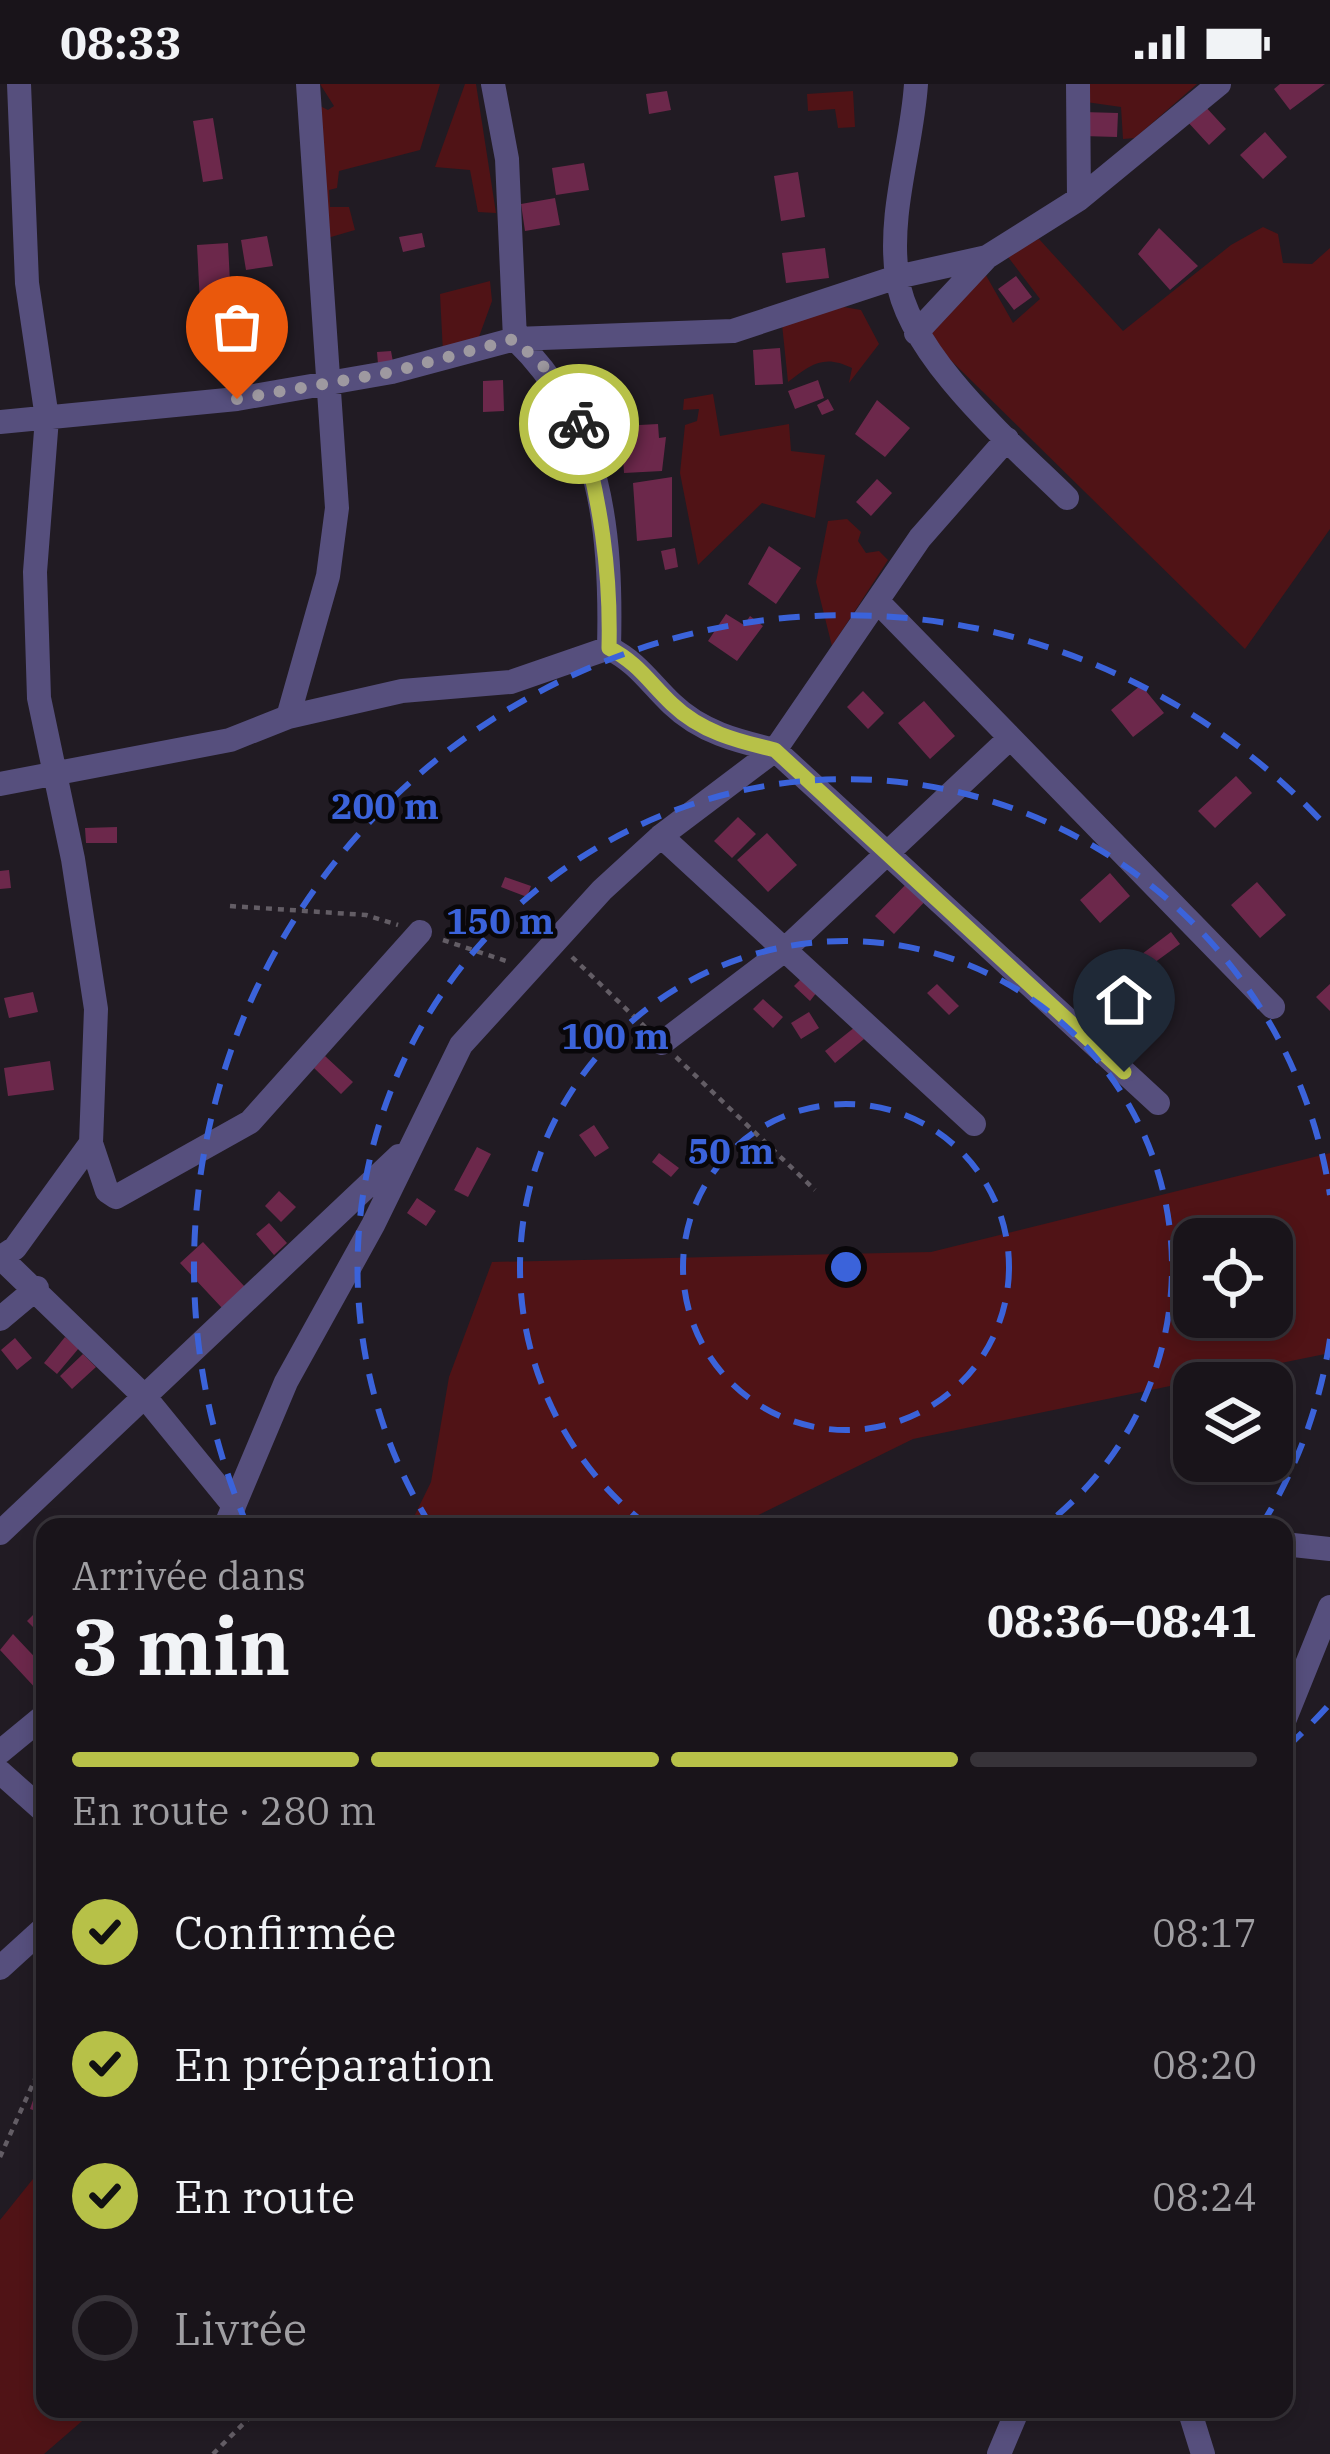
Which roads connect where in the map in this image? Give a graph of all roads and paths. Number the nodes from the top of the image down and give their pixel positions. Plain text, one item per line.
1 (20, 84) edge
2 (308, 84) edge
3 (493, 84) edge
4 (916, 84) edge
5 (1078, 84) edge
6 (1219, 84) edge
7 (1079, 199) junction
8 (987, 257) junction
9 (897, 277) junction
10 (916, 333) junction
11 (514, 339) junction
12 (330, 380) junction
13 (47, 418) junction
14 (0, 422) edge
15 (1007, 440) junction
16 (1067, 498) dead end
17 (880, 604) junction
18 (609, 648) junction
19 (289, 717) junction
20 (1010, 737) junction
21 (775, 750) junction
22 (56, 772) junction
23 (0, 784) edge
24 (661, 836) junction
25 (885, 851) junction
26 (230, 906) dead end
27 (420, 932) junction
28 (556, 942) junction
29 (782, 952) junction
30 (529, 968) junction
31 (1273, 1006) dead end
32 (662, 1043) junction
33 (1158, 1103) dead end
34 (974, 1124) dead end
35 (91, 1143) junction
36 (410, 1146) junction
37 (815, 1190) dead end
38 (1, 1258) edge
39 (37, 1288) junction
40 (0, 1319) edge
41 (145, 1397) junction
42 (230, 1516) edge
43 (0, 1533) edge
44 (1293, 1545) edge
45 (1330, 1549) edge
46 (1330, 1607) edge
47 (1293, 1699) edge
48 (36, 1722) edge
49 (0, 1752) edge
50 (0, 1772) edge
51 (36, 1804) edge
52 (36, 1936) edge
53 (0, 1969) edge
54 (36, 2077) edge
55 (0, 2157) edge
56 (249, 2418) edge
57 (1014, 2418) edge
58 (1192, 2418) edge
59 (213, 2454) edge
60 (999, 2454) edge
61 (1203, 2454) edge

1 - 13 street
2 - 12 street
3 - 11 street
4 - 9 street
5 - 7 street
6 - 7 street
7 - 8 street
8 - 9 street
8 - 10 street
9 - 10 street
9 - 11 street
10 - 15 street
11 - 12 street
11 - 18 street
12 - 13 street
12 - 19 street
13 - 14 street
13 - 22 street
15 - 16 street
15 - 17 street
17 - 20 street
17 - 21 street
18 - 19 street
18 - 21 street
19 - 22 street
20 - 25 street
20 - 31 street
21 - 24 street
21 - 25 street
22 - 23 street
22 - 35 street
24 - 28 street
24 - 29 street
25 - 29 street
25 - 33 street
26 - 27 path
27 - 30 path
27 - 35 street
28 - 30 street
28 - 32 path
29 - 32 street
29 - 34 street
30 - 36 street
32 - 37 path
35 - 38 street
36 - 41 street
36 - 42 street
38 - 39 street
39 - 40 street
39 - 41 street
41 - 42 street
41 - 43 street
44 - 45 street
46 - 47 street
48 - 49 street
50 - 51 street
52 - 53 street
54 - 55 path
56 - 59 path
57 - 60 street
58 - 61 street

